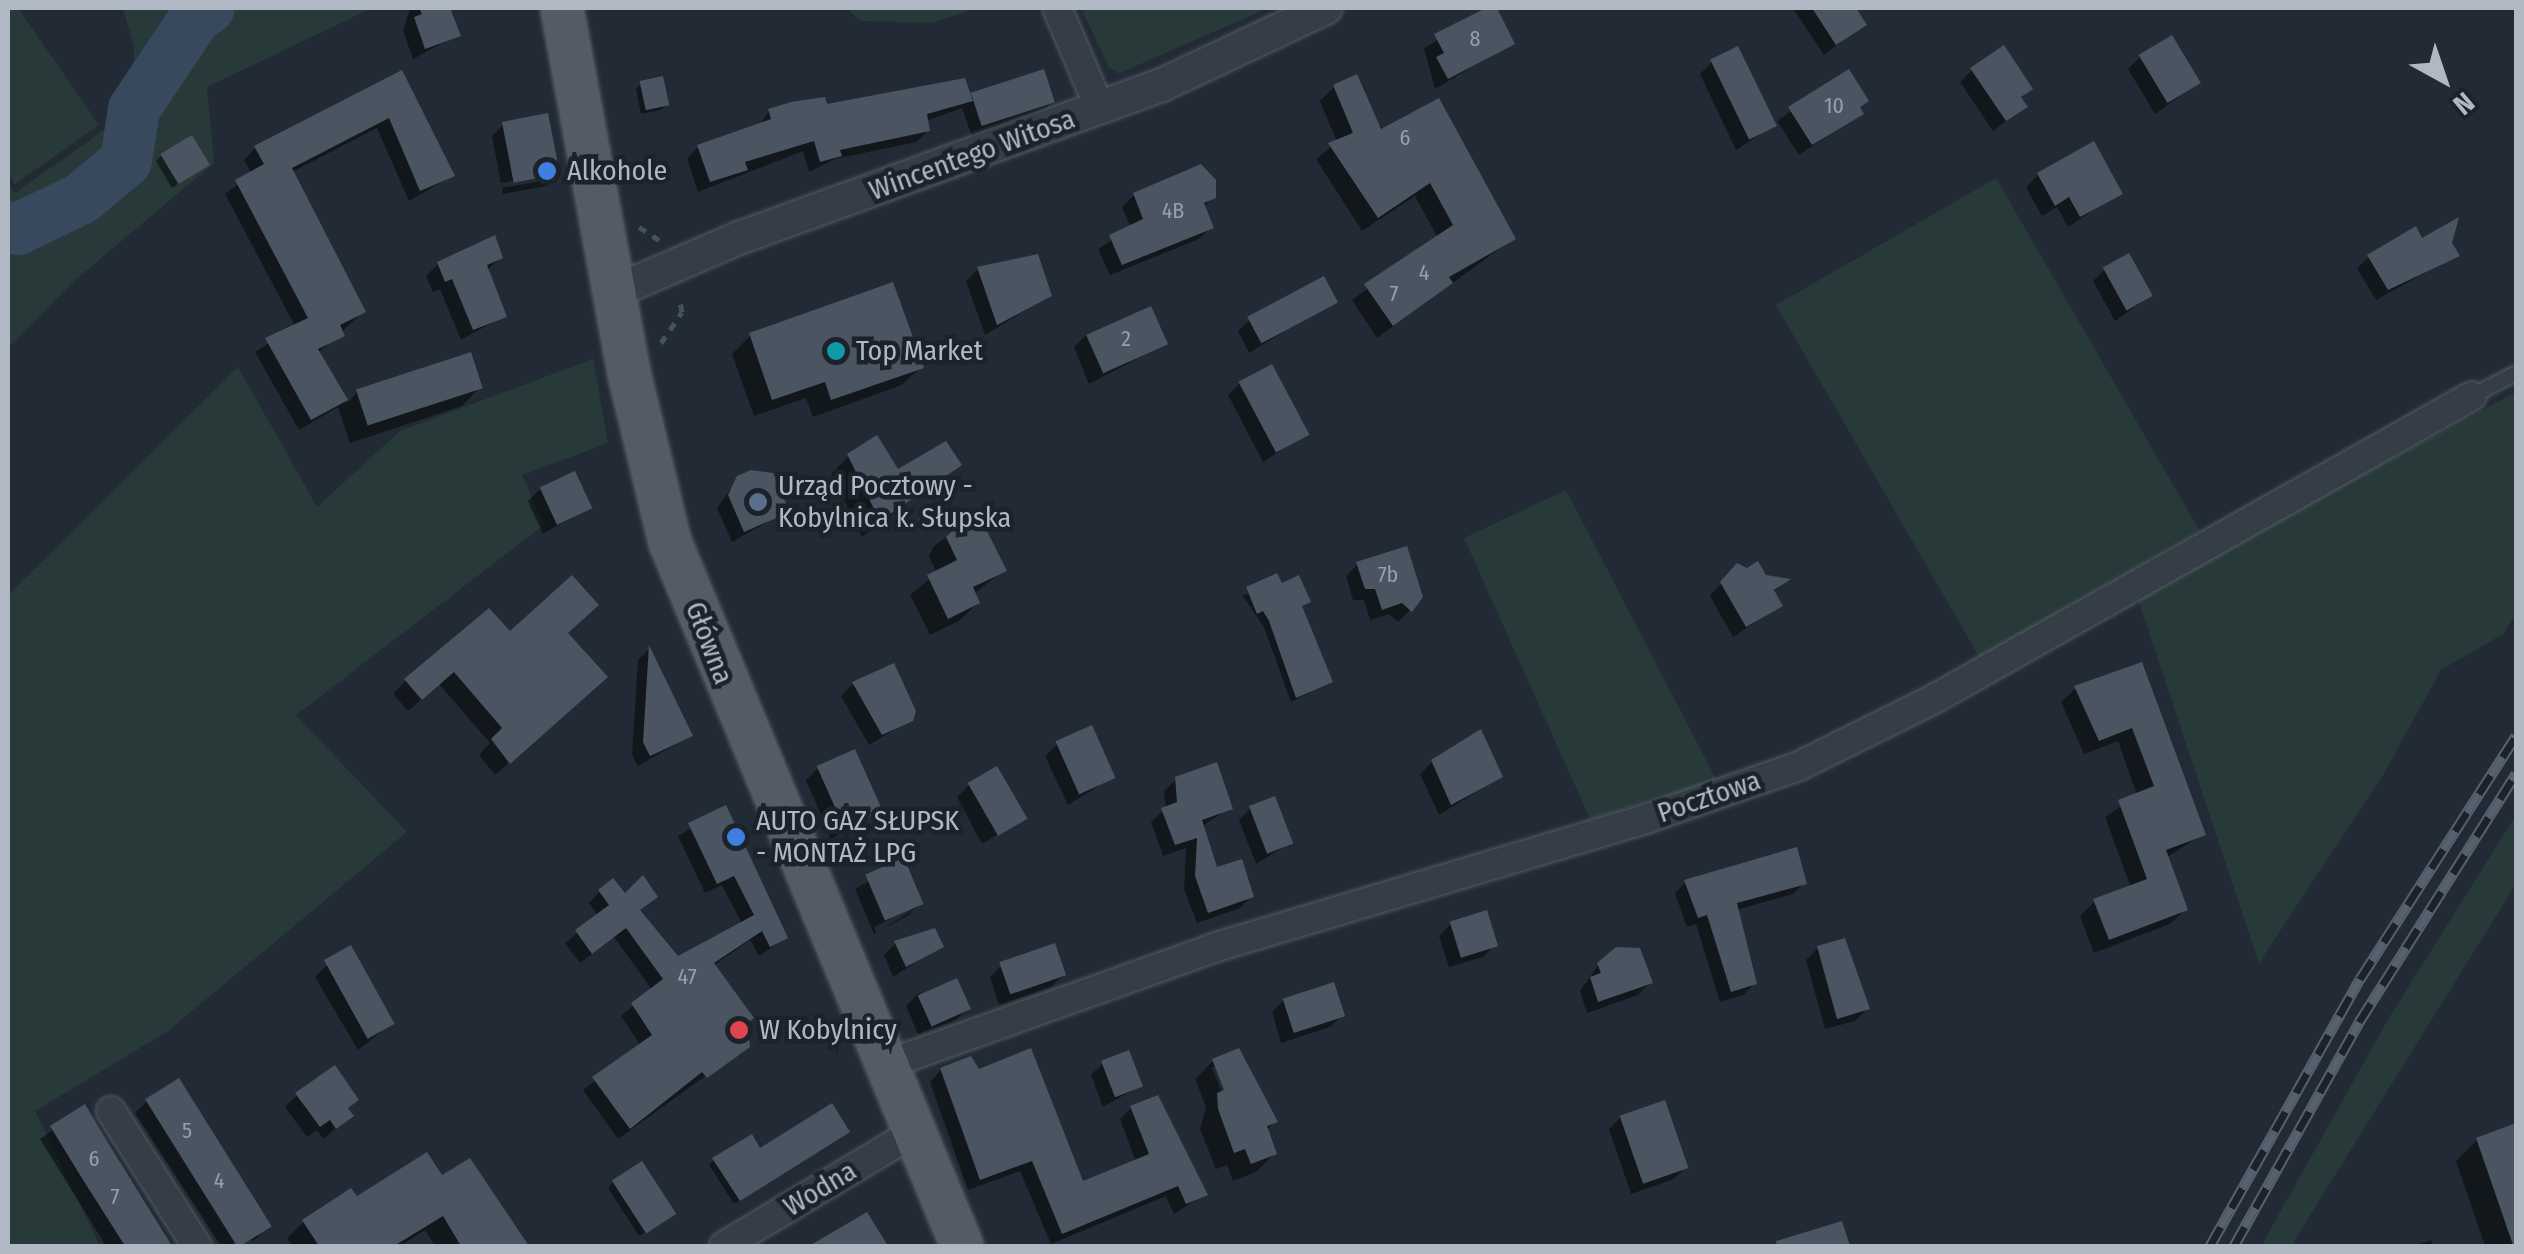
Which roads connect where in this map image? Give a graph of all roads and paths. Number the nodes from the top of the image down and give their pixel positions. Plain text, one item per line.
1 (562, 8) edge
2 (1057, 8) edge
3 (1326, 8) edge
4 (1100, 109) junction
5 (614, 292) junction
6 (2516, 373) edge
7 (2472, 396) joint
8 (888, 1064) junction
9 (111, 1110) dead end
10 (916, 1131) junction
11 (197, 1246) edge
12 (724, 1246) edge
13 (962, 1246) edge

1 - 5 main road, Główna
2 - 4 street
3 - 4 street, Wincentego Witosa
4 - 5 street, Wincentego Witosa
5 - 8 main road, Główna
6 - 7 lane
7 - 8 street, Pocztowa
8 - 10 main road, Główna
9 - 11 street
10 - 12 street, Wodna
10 - 13 main road, Główna

